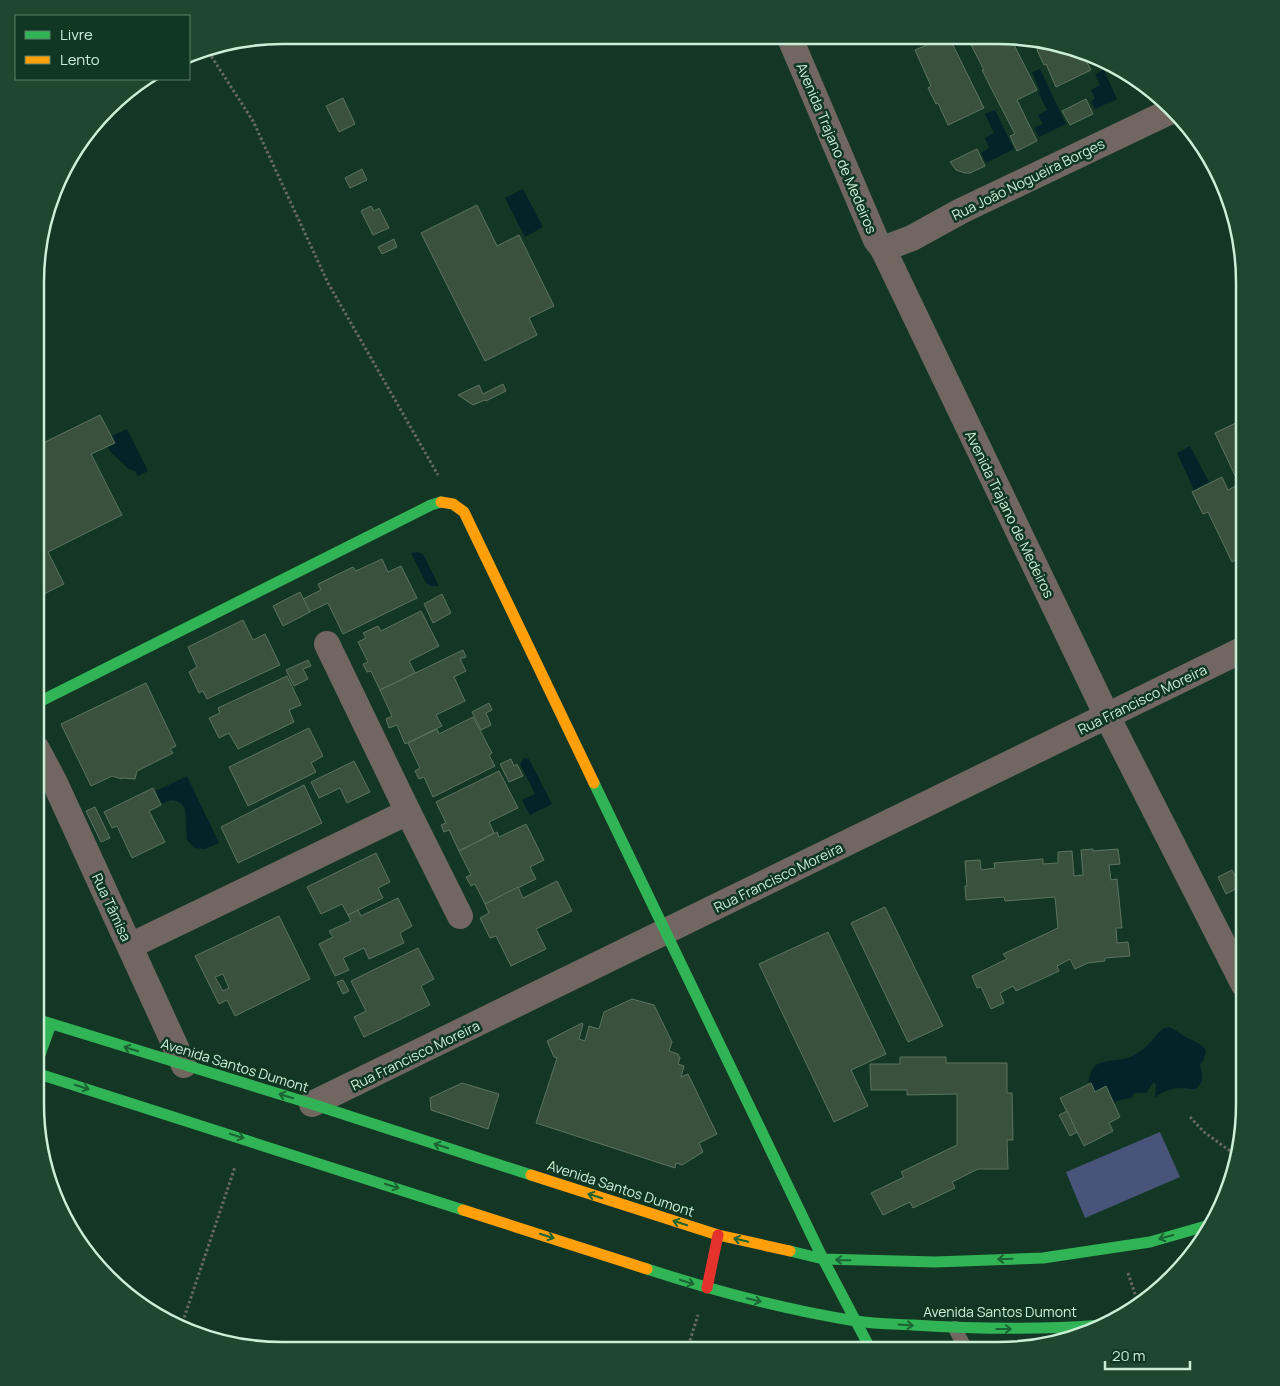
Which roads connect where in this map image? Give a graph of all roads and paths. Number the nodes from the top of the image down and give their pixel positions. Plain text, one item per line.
1 (792, 44) edge
2 (210, 55) edge
3 (1166, 114) edge
4 (883, 249) junction
5 (454, 503) junction
6 (328, 644) dead end
7 (1236, 653) edge
8 (44, 700) edge
9 (1108, 716) junction
10 (44, 762) edge
11 (408, 812) junction
12 (460, 916) dead end
13 (665, 932) junction
14 (130, 946) junction
15 (1236, 969) edge
16 (44, 1022) edge
17 (52, 1024) junction
18 (44, 1045) edge
19 (184, 1065) junction
20 (44, 1076) edge
21 (312, 1104) junction
22 (1190, 1118) dead end
23 (244, 1138) junction
24 (1231, 1152) edge
25 (1201, 1227) edge
26 (718, 1235) junction
27 (823, 1259) junction
28 (707, 1288) junction
29 (183, 1321) edge
30 (857, 1321) junction
31 (1083, 1327) edge
32 (955, 1328) junction
33 (690, 1342) edge
34 (867, 1342) edge
35 (962, 1342) edge

1 - 4 street, Avenida Trajano de Medeiros
2 - 5 path
3 - 4 street, Rua João Nogueira Borges
4 - 9 street, Avenida Trajano de Medeiros
5 - 8 main road
5 - 13 main road
6 - 11 street
7 - 9 street, Rua Francisco Moreira
9 - 13 street, Rua Francisco Moreira
9 - 15 street, Avenida Trajano de Medeiros
10 - 14 street, Rua Tâmisa
11 - 12 street
11 - 14 street
13 - 21 street, Rua Francisco Moreira
13 - 27 main road
14 - 19 street, Rua Tâmisa
16 - 17 main road, Avenida Santos Dumont
17 - 18 main road
19 -> 17 main road, Avenida Santos Dumont
21 -> 19 main road, Avenida Santos Dumont
20 -> 23 main road, Avenida Santos Dumont
26 -> 21 main road, Avenida Santos Dumont
22 - 24 path
23 -> 28 main road, Avenida Santos Dumont
23 - 29 path
25 -> 27 main road, Avenida Santos Dumont
27 -> 26 main road, Avenida Santos Dumont
26 - 28 main road
27 - 30 main road
28 -> 30 main road, Avenida Santos Dumont
28 - 33 path
30 -> 32 main road, Avenida Santos Dumont
30 - 34 main road
32 -> 31 main road, Avenida Santos Dumont
32 - 35 lane

